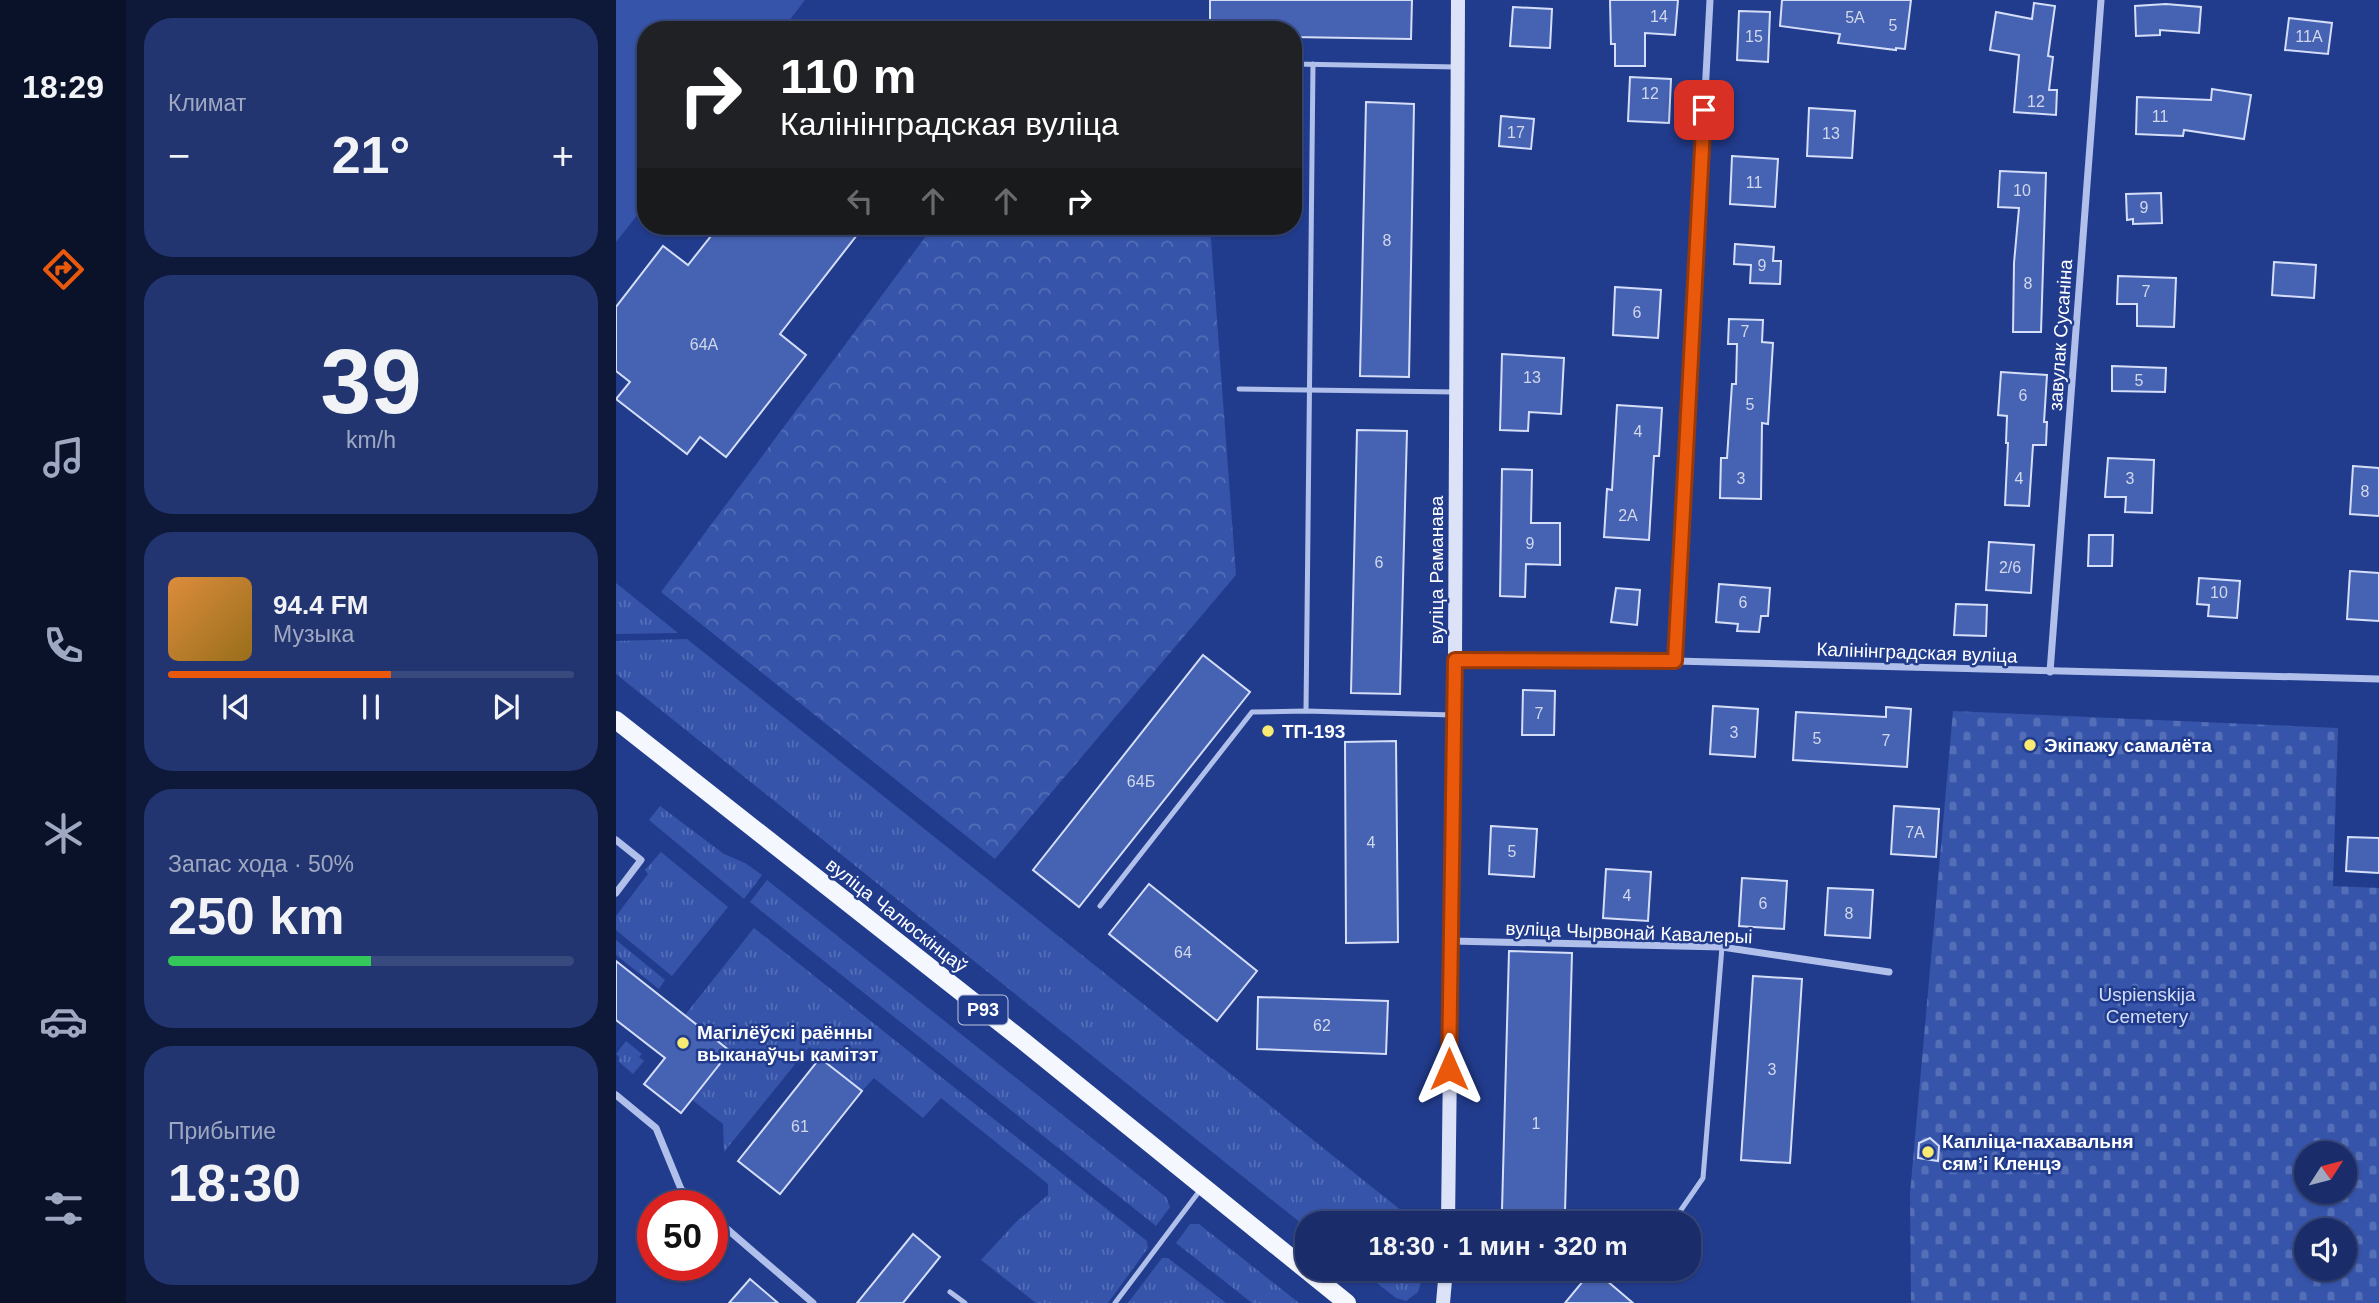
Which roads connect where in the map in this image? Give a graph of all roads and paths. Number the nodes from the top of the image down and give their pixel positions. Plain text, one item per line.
1 (1458, 0) edge
2 (1710, 0) edge
3 (2101, 0) edge
4 (1302, 64) edge
5 (1314, 64) junction
6 (1457, 67) junction
7 (1238, 389) dead end
8 (1308, 390) junction
9 (1456, 392) junction
10 (1455, 660) junction
11 (1675, 661) junction
12 (2050, 672) junction
13 (2379, 679) edge
14 (1306, 710) junction
15 (1453, 715) junction
16 (616, 720) edge
17 (616, 840) edge
18 (616, 893) edge
19 (1100, 906) dead end
20 (1450, 941) junction
21 (1722, 947) junction
22 (1889, 972) dead end
23 (616, 1095) edge
24 (1203, 1186) junction
25 (682, 1190) edge
26 (1448, 1211) edge
27 (1680, 1211) edge
28 (728, 1230) edge
29 (1445, 1281) edge
30 (950, 1292) dead end
31 (813, 1303) edge
32 (965, 1303) edge
33 (1115, 1303) edge
34 (1347, 1303) edge
35 (1443, 1303) edge

1 - 6 main road, вуліца Раманава
2 - 11 street
3 - 12 street, завулак Сусаніна
4 - 5 lane
5 - 6 lane
5 - 8 lane
6 - 9 main road, вуліца Раманава
7 - 8 lane
8 - 9 lane
8 - 14 lane
9 - 10 main road, вуліца Раманава
10 - 11 street, Калінінградская вуліца
10 - 15 main road, вуліца Раманава
11 - 12 street, Калінінградская вуліца
12 - 13 street, Калінінградская вуліца
14 - 15 lane
14 - 19 lane
15 - 20 main road, вуліца Раманава
16 - 24 main road, вуліца Чалюскінцаў / Р93
17 - 18 street
20 - 21 street, вуліца Чырвонай Кавалерыі
20 - 26 main road, вуліца Раманава
21 - 22 street, вуліца Чырвонай Кавалерыі
21 - 27 lane
23 - 25 street
24 - 33 lane
24 - 34 main road, вуліца Чалюскінцаў / Р93
28 - 31 street
29 - 35 main road
30 - 32 lane

